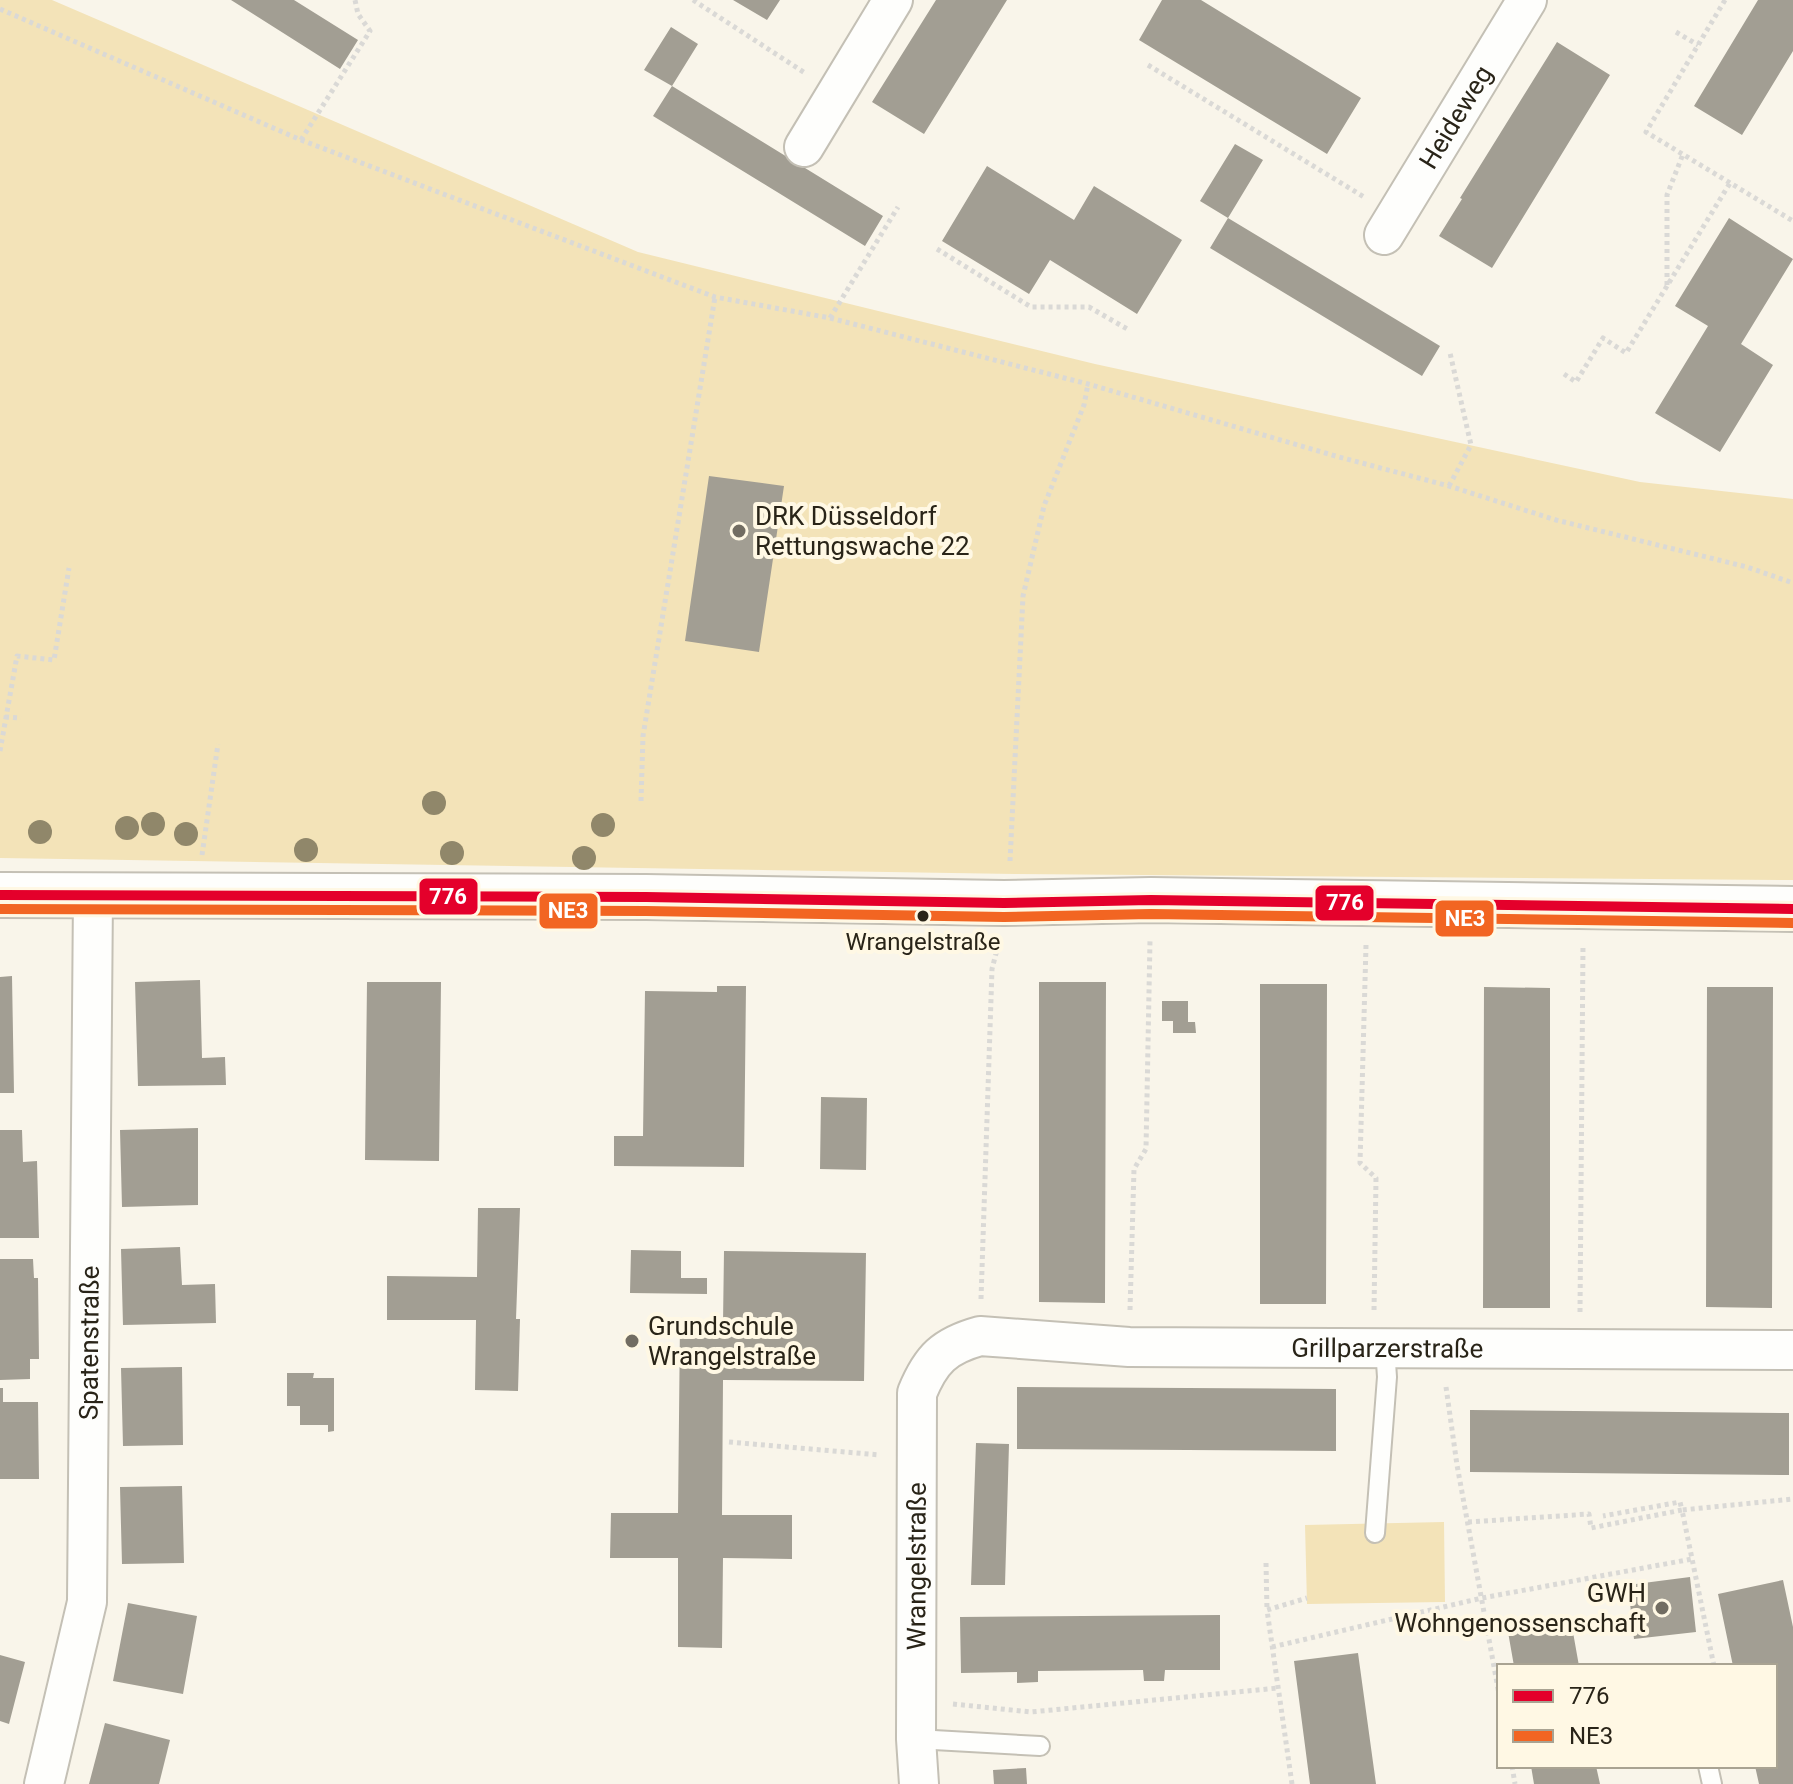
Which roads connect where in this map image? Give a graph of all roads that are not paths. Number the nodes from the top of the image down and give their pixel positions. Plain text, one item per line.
1 (893, 0) edge
2 (1527, 0) edge
3 (804, 147) dead end
4 (1390, 225) road end
5 (0, 895) edge
6 (93, 896) junction
7 (1793, 909) edge
8 (980, 1336) joint
9 (1379, 1348) junction
10 (1793, 1350) edge
11 (1375, 1533) dead end
12 (916, 1739) junction
13 (1040, 1746) dead end
14 (44, 1784) edge
15 (919, 1784) edge

1 - 3 street
2 - 4 street, Heideweg
5 - 6 main road
6 - 7 main road
6 - 14 street, Spatenstraße
8 - 9 street, Grillparzerstraße
8 - 12 street, Wrangelstraße
9 - 10 street, Grillparzerstraße
9 - 11 lane
12 - 13 lane
12 - 15 street, Wrangelstraße

